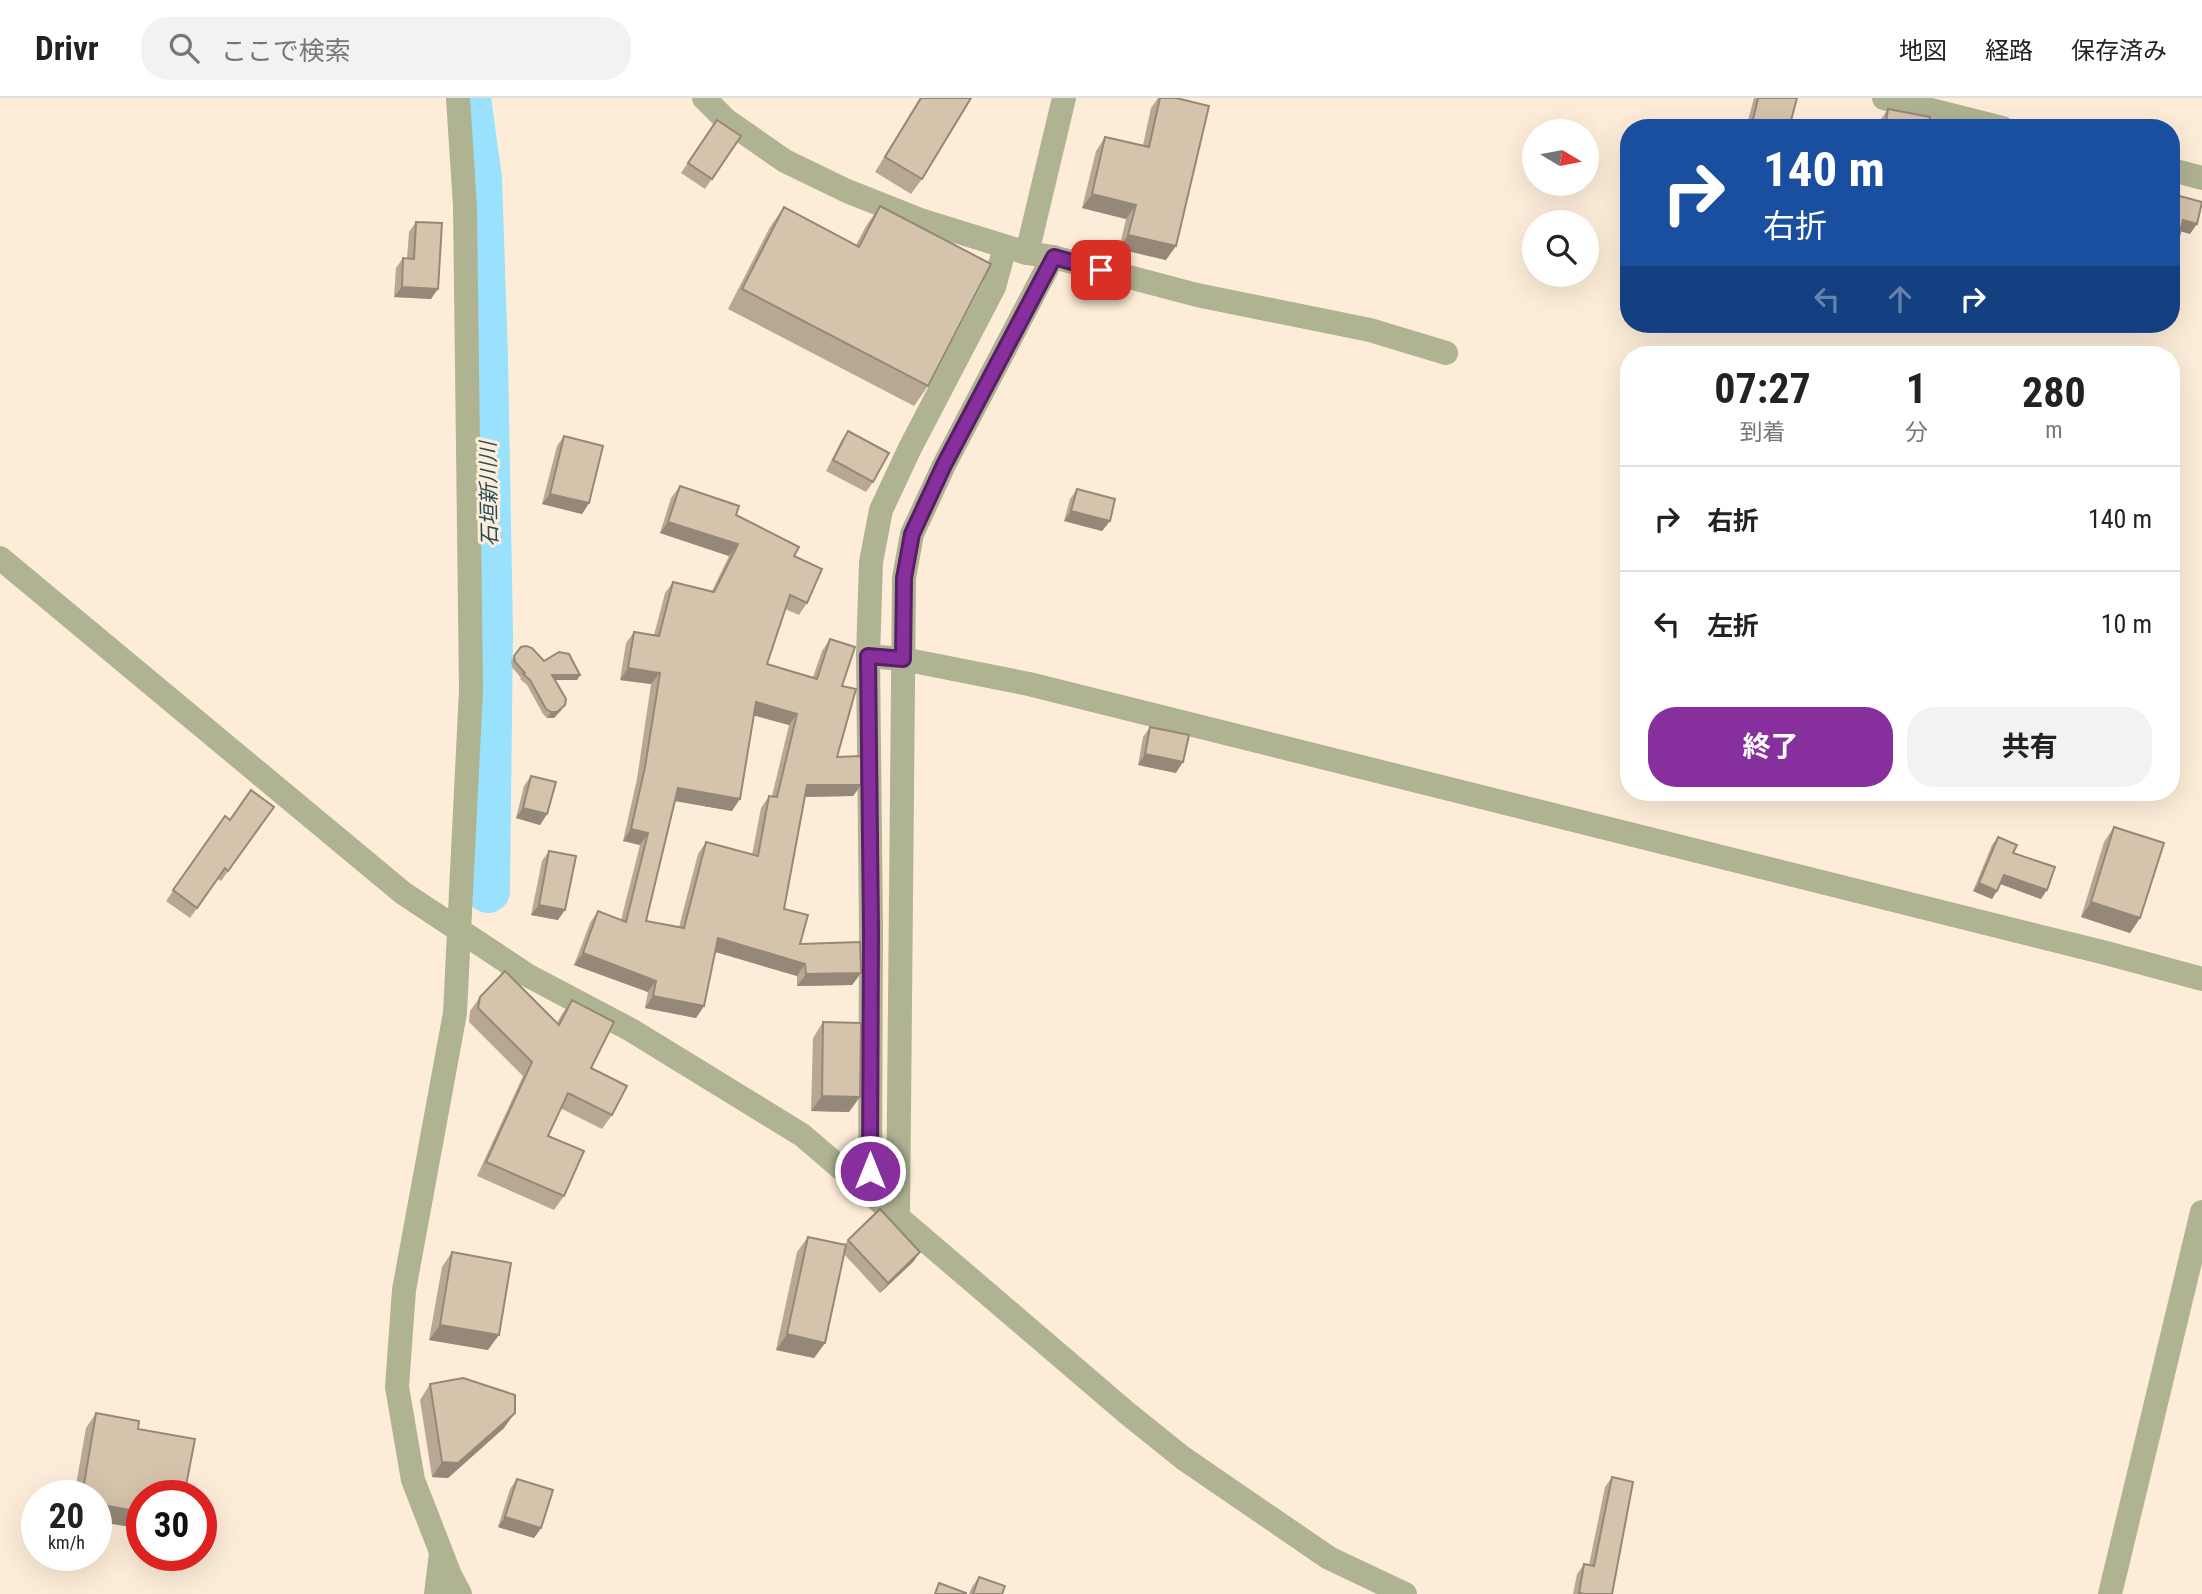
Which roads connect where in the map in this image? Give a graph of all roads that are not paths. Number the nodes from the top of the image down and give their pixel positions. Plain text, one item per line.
1 (458, 98) edge
2 (704, 98) edge
3 (1065, 98) edge
4 (1884, 98) edge
5 (1967, 119) edge
6 (2180, 172) edge
7 (2202, 178) edge
8 (1016, 250) junction
9 (1054, 257) junction
10 (1446, 353) dead end
11 (0, 558) edge
12 (868, 656) junction
13 (903, 659) junction
14 (459, 930) junction
15 (2202, 979) edge
16 (870, 1193) junction
17 (2202, 1212) edge
18 (898, 1216) junction
19 (441, 1550) junction
20 (436, 1594) edge
21 (460, 1594) edge
22 (1405, 1594) edge
23 (2110, 1594) edge

1 - 14 street
2 - 8 street
3 - 8 street
4 - 5 street
6 - 7 street
8 - 9 street
8 - 12 street
9 - 10 street
9 - 13 street
11 - 14 street
12 - 13 street
12 - 16 street
13 - 15 street
13 - 18 street
14 - 16 street
14 - 19 street
16 - 18 street
17 - 23 street
18 - 22 street
19 - 20 street
19 - 21 street

